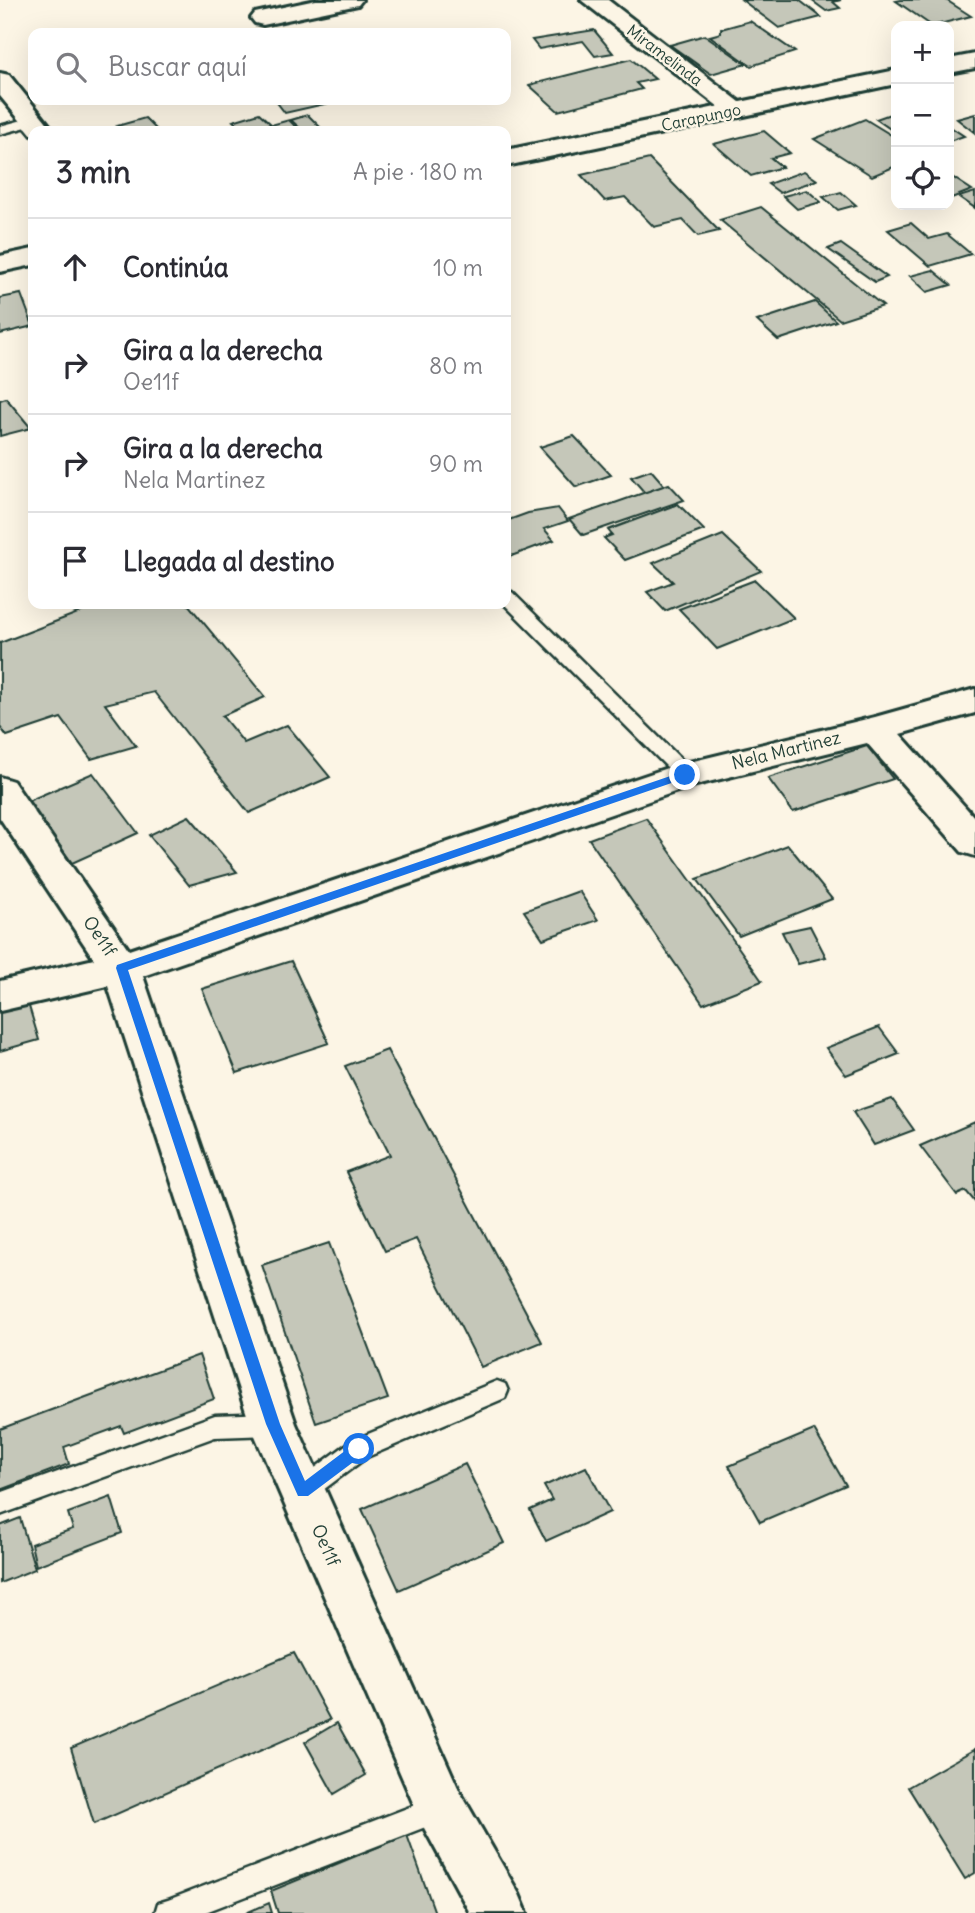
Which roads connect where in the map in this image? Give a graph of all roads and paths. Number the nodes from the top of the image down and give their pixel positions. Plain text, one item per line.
1 (244, 0) edge
2 (350, 0) edge
3 (593, 0) edge
4 (271, 25) edge
5 (975, 61) edge
6 (954, 65) edge
7 (891, 78) edge
8 (0, 80) edge
9 (737, 109) junction
10 (38, 126) edge
11 (28, 127) edge
12 (0, 130) edge
13 (511, 157) edge
14 (28, 258) edge
15 (0, 264) edge
16 (511, 601) edge
17 (975, 701) edge
18 (875, 729) junction
19 (685, 775) junction
20 (0, 790) edge
21 (975, 842) edge
22 (121, 968) junction
23 (0, 996) edge
24 (497, 1391) dead end
25 (273, 1424) junction
26 (303, 1492) junction
27 (0, 1504) edge
28 (441, 1808) junction
29 (168, 1913) edge
30 (500, 1913) edge

1 - 4 street
2 - 4 street
3 - 9 street, Miramelinda
5 - 6 street
7 - 9 street, Carapungo
8 - 10 street
9 - 13 street, Carapungo
11 - 12 lane
14 - 15 street
16 - 19 lane
17 - 18 street, Nela Martinez
18 - 19 street, Nela Martinez
18 - 21 street
19 - 22 street, Nela Martinez
20 - 22 street, Oe11f
22 - 23 street, Nela Martinez
22 - 25 street, Oe11f
24 - 26 lane
25 - 26 street, Oe11f
25 - 27 lane
26 - 28 street, Oe11f
28 - 29 lane
28 - 30 street, Oe11f

